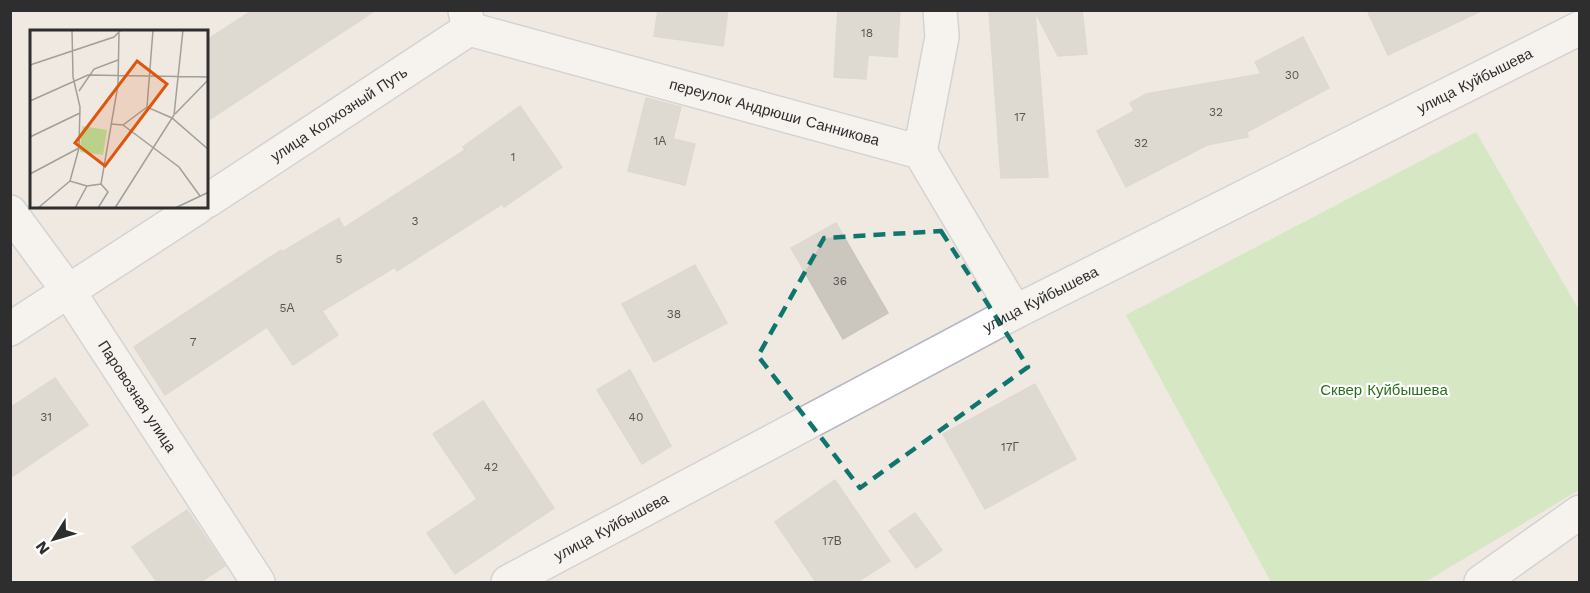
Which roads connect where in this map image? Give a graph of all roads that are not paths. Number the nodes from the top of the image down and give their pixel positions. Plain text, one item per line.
1 (940, 10) edge
2 (467, 20) edge
3 (1580, 28) edge
4 (920, 152) junction
5 (208, 200) edge
6 (196, 208) edge
7 (10, 212) edge
8 (69, 292) junction
9 (1015, 312) junction
10 (10, 329) edge
11 (1580, 512) edge
12 (258, 582) edge
13 (508, 582) edge
14 (1481, 582) edge

1 - 4 street
2 - 4 street, переулок Андрюши Санникова
2 - 5 street, улица Колхозный Путь
3 - 9 street, улица Куйбышева
4 - 9 street
6 - 8 street
7 - 8 street, Паровозная улица
8 - 10 street
8 - 12 street, Паровозная улица
9 - 13 street, улица Куйбышева
11 - 14 street

